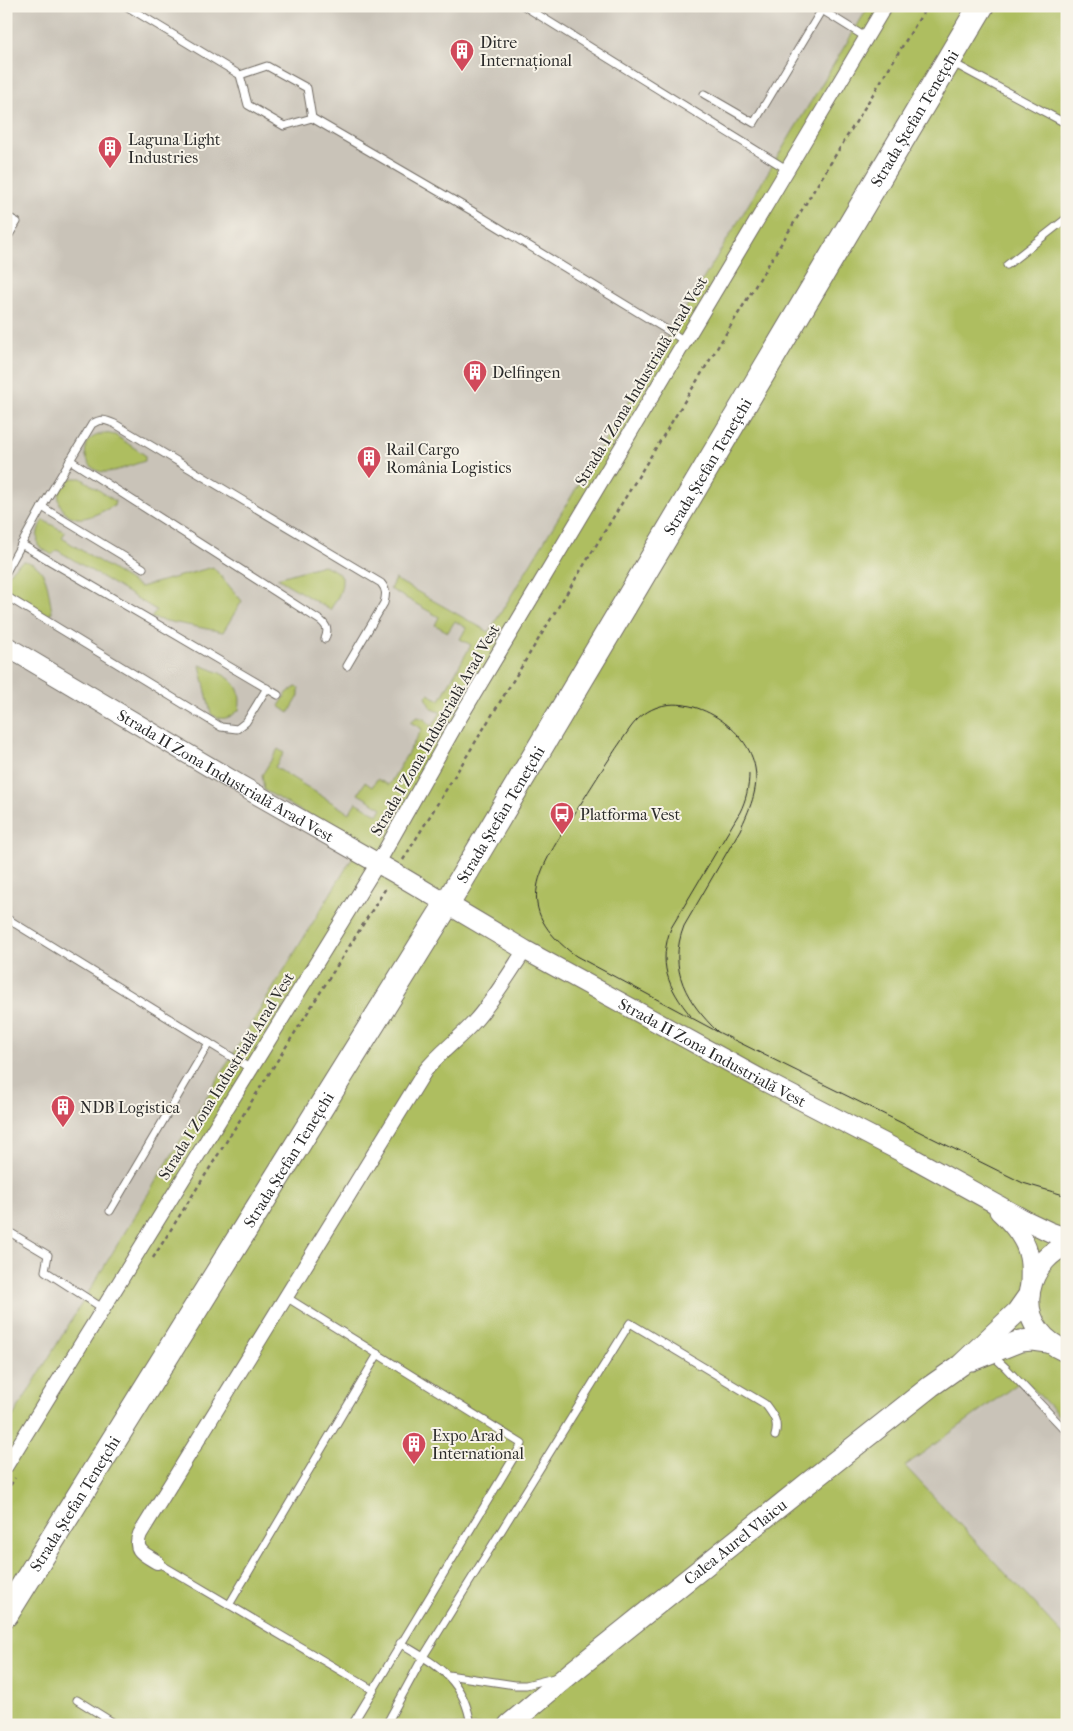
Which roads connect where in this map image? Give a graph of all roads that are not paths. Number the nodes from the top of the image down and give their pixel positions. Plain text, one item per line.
1 (126, 6) edge
2 (524, 6) edge
3 (885, 6) edge
4 (981, 6) edge
5 (823, 8) edge
6 (867, 38) junction
7 (948, 60) junction
8 (240, 75) junction
9 (704, 94) dead end
10 (312, 118) junction
11 (1067, 124) edge
12 (788, 170) junction
13 (6, 216) edge
14 (1067, 218) edge
15 (6, 240) edge
16 (1006, 265) dead end
17 (685, 341) junction
18 (70, 460) junction
19 (42, 507) junction
20 (21, 544) junction
21 (143, 568) dead end
22 (6, 572) edge
23 (6, 596) edge
24 (325, 639) dead end
25 (6, 646) edge
26 (347, 666) dead end
27 (267, 688) junction
28 (278, 695) dead end
29 (378, 863) junction
30 (446, 904) junction
31 (6, 918) edge
32 (525, 950) junction
33 (209, 1043) junction
34 (251, 1069) junction
35 (981, 1195) junction
36 (110, 1211) dead end
37 (6, 1230) edge
38 (1067, 1238) edge
39 (1067, 1245) edge
40 (1029, 1290) junction
41 (285, 1297) junction
42 (104, 1308) junction
43 (1062, 1349) edge
44 (990, 1353) junction
45 (378, 1354) junction
46 (961, 1365) junction
47 (1067, 1432) edge
48 (775, 1436) dead end
49 (12, 1470) edge
50 (157, 1562) joint
51 (229, 1605) junction
52 (6, 1614) edge
53 (400, 1643) junction
54 (423, 1657) junction
55 (571, 1673) junction
56 (448, 1675) junction
57 (373, 1690) junction
58 (77, 1700) dead end
59 (509, 1724) edge
60 (118, 1725) edge
61 (352, 1725) edge
62 (386, 1725) edge
63 (471, 1725) edge

1 - 8 lane
2 - 12 lane
3 - 6 street, Strada I Zona Industrială Arad Vest
4 - 7 highway, Strada Ștefan Tenețchi
5 - 6 lane
5 - 9 lane
6 - 12 street, Strada I Zona Industrială Arad Vest
7 - 11 lane
7 - 30 highway, Strada Ștefan Tenețchi
8 - 10 lane
8 - 10 lane
10 - 17 lane
12 - 17 street, Strada I Zona Industrială Arad Vest
13 - 15 lane
14 - 16 lane
17 - 29 street, Strada I Zona Industrială Arad Vest
18 - 19 lane
18 - 24 lane
18 - 26 lane
19 - 20 lane
19 - 21 lane
20 - 22 lane
20 - 27 lane
23 - 27 lane
25 - 29 street, Strada II Zona Industrială Arad Vest
27 - 28 lane
29 - 30 street, Strada II Zona Industrială Arad Vest
29 - 34 street, Strada I Zona Industrială Arad Vest
30 - 32 street, Strada II Zona Industrială Vest
30 - 52 highway, Strada Ștefan Tenețchi
31 - 33 lane
32 - 35 street, Strada II Zona Industrială Vest
32 - 41 street
33 - 34 lane
33 - 36 lane
34 - 42 street, Strada I Zona Industrială Arad Vest
35 - 38 street, Strada II Zona Industrială Vest
35 - 40 street, Strada II Zona Industrială Vest
37 - 42 lane
39 - 40 main road, Calea Aurel Vlaicu
40 - 43 main road, Calea Aurel Vlaicu
40 - 46 main road, Calea Aurel Vlaicu
41 - 45 lane
41 - 50 street
42 - 49 street, Strada I Zona Industrială Arad Vest
43 - 44 main road, Calea Aurel Vlaicu
44 - 46 main road, Calea Aurel Vlaicu
44 - 47 lane
45 - 51 lane
45 - 53 lane
46 - 55 main road, Calea Aurel Vlaicu
48 - 54 lane
50 - 51 lane
51 - 57 lane
53 - 54 lane
53 - 57 lane
54 - 56 lane
54 - 62 lane
55 - 56 lane
55 - 59 main road, Calea Aurel Vlaicu
56 - 63 lane
57 - 61 lane
58 - 60 lane

